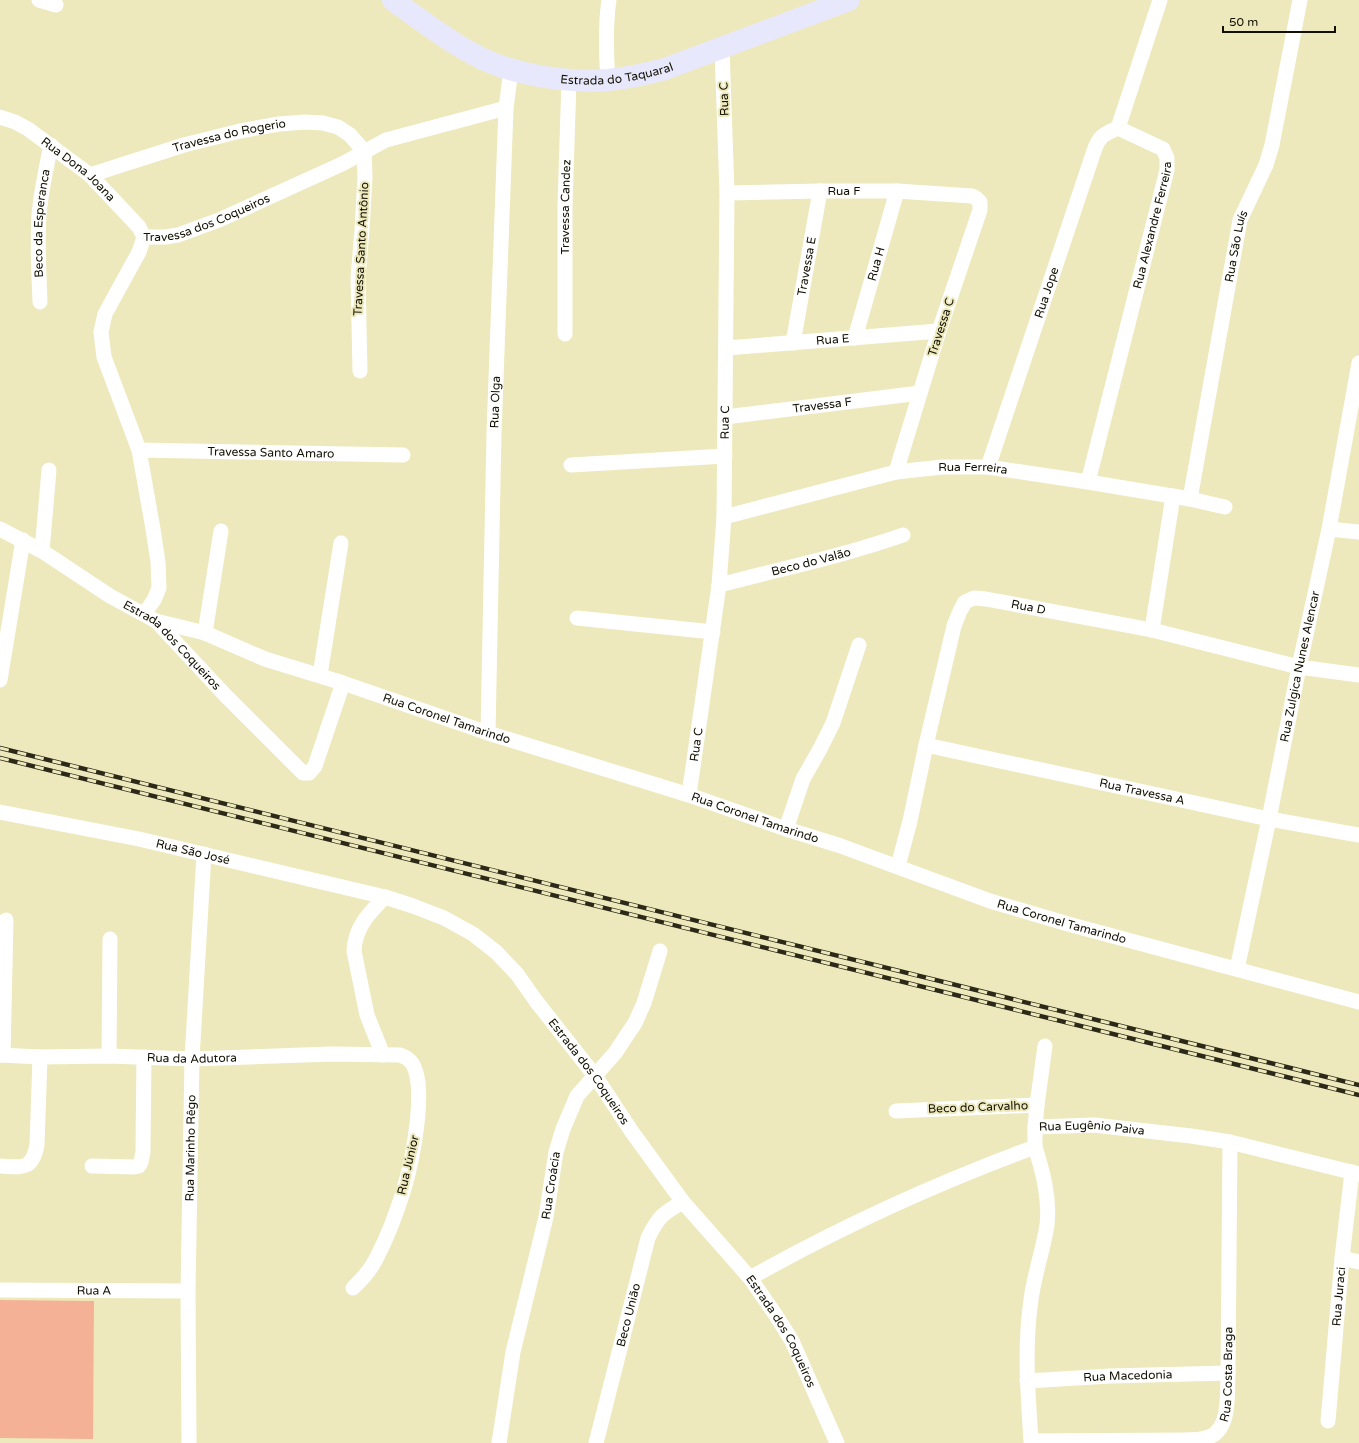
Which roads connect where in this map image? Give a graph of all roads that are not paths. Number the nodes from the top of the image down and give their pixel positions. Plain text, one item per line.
1 (39, 0) edge
2 (392, 0) edge
3 (609, 0) edge
4 (849, 0) edge
5 (1160, 0) edge
6 (1300, 0) edge
7 (56, 5) dead end
8 (722, 48) junction
9 (511, 70) junction
10 (569, 80) junction
11 (608, 80) junction
12 (506, 108) junction
13 (0, 118) edge
14 (1118, 128) junction
15 (51, 145) junction
16 (364, 151) junction
17 (90, 175) junction
18 (820, 191) junction
19 (897, 191) junction
20 (727, 193) junction
21 (961, 195) joint
22 (144, 237) junction
23 (40, 302) dead end
24 (939, 331) junction
25 (565, 334) dead end
26 (855, 338) junction
27 (793, 342) junction
28 (726, 348) junction
29 (1359, 363) edge
30 (360, 371) dead end
31 (920, 393) junction
32 (725, 417) junction
33 (140, 450) junction
34 (403, 455) dead end
35 (725, 456) junction
36 (571, 465) dead end
37 (988, 467) junction
38 (49, 470) dead end
39 (896, 472) junction
40 (1088, 482) junction
41 (1173, 496) junction
42 (1190, 499) junction
43 (1225, 507) dead end
44 (724, 517) junction
45 (0, 529) edge
46 (1329, 529) junction
47 (221, 531) dead end
48 (1359, 532) edge
49 (903, 535) dead end
50 (23, 540) junction
51 (340, 543) dead end
52 (42, 551) junction
53 (719, 585) junction
54 (150, 617) junction
55 (577, 618) dead end
56 (1152, 630) junction
57 (713, 632) junction
58 (205, 633) junction
59 (859, 645) dead end
60 (1299, 667) junction
61 (320, 675) junction
62 (1359, 675) edge
63 (0, 680) edge
64 (343, 682) junction
65 (488, 733) junction
66 (926, 745) junction
67 (689, 795) junction
68 (0, 812) edge
69 (1269, 819) junction
70 (786, 829) junction
71 (1359, 835) edge
72 (204, 854) junction
73 (898, 866) junction
74 (385, 897) junction
75 (6, 920) dead end
76 (110, 939) dead end
77 (660, 951) dead end
78 (1237, 969) junction
79 (1359, 1002) edge
80 (1045, 1046) dead end
81 (1, 1055) edge
82 (383, 1055) junction
83 (109, 1056) junction
84 (40, 1057) junction
85 (144, 1057) junction
86 (192, 1059) junction
87 (595, 1076) junction
88 (1036, 1105) junction
89 (896, 1111) dead end
90 (1035, 1127) junction
91 (1230, 1142) junction
92 (1035, 1148) junction
93 (0, 1166) edge
94 (92, 1166) dead end
95 (1355, 1173) edge
96 (683, 1202) junction
97 (1342, 1258) junction
98 (1359, 1262) edge
99 (750, 1278) junction
100 (353, 1288) dead end
101 (0, 1290) edge
102 (188, 1291) junction
103 (1228, 1373) junction
104 (1027, 1381) junction
105 (1328, 1422) dead end
106 (189, 1443) edge
107 (499, 1443) edge
108 (596, 1443) edge
109 (837, 1443) edge

1 - 7 street
2 - 9 street, Estrada do Taquaral
3 - 11 street
4 - 8 street, Estrada do Taquaral
5 - 14 street
6 - 42 street, Rua São Luís
8 - 11 street, Estrada do Taquaral
8 - 20 street, Rua C
9 - 10 street, Estrada do Taquaral
9 - 12 street, Rua Olga
10 - 11 street, Estrada do Taquaral
10 - 25 street, Travessa Candez
12 - 16 street, Travessa dos Coqueiros
12 - 65 street, Rua Olga
13 - 15 street, Rua Dona Joana
14 - 37 street, Rua Jope
14 - 40 street, Rua Alexandre Ferreira
15 - 17 street, Rua Dona Joana
15 - 23 street, Beco da Esperanca
16 - 17 street, Travessa do Rogerio
16 - 22 street, Travessa dos Coqueiros
16 - 30 street, Travessa Santo Antônio
17 - 22 street, Rua Dona Joana
18 - 19 street, Rua F
18 - 20 street, Rua F
18 - 27 street, Travessa E
19 - 21 street, Rua F
19 - 26 street, Rua H
20 - 28 street, Rua C
21 - 24 street, Travessa C
22 - 33 street, Travessa dos Coqueiros
24 - 26 street, Rua E
24 - 31 street, Travessa C
26 - 27 street, Rua E
27 - 28 street, Rua E
28 - 32 street, Rua C
29 - 46 street, Rua Zulgica Nunes Alencar
31 - 32 street, Travessa F
31 - 39 street, Travessa C
32 - 35 street, Rua C
33 - 34 street, Travessa Santo Amaro
33 - 54 street, Travessa dos Coqueiros
35 - 36 street
35 - 44 street, Rua C
37 - 39 street, Rua Ferreira
37 - 40 street, Rua Ferreira
38 - 52 street
39 - 44 street, Rua Ferreira
40 - 41 street, Rua Ferreira
41 - 42 street, Rua Ferreira
41 - 56 street
42 - 43 street, Rua Ferreira
44 - 53 street, Rua C
45 - 50 street, Estrada dos Coqueiros
46 - 48 street
46 - 60 street, Rua Zulgica Nunes Alencar
47 - 58 street
49 - 53 street, Beco do Valão
50 - 52 street, Estrada dos Coqueiros
50 - 63 street
51 - 61 street
52 - 54 street, Estrada dos Coqueiros
53 - 57 street, Rua C
54 - 58 street, Rua Coronel Tamarindo
54 - 64 street, Estrada dos Coqueiros
55 - 57 street
56 - 60 street, Rua D
56 - 66 street, Rua D
57 - 67 street, Rua C
58 - 61 street, Rua Coronel Tamarindo
59 - 70 street
60 - 62 street, Rua D
60 - 69 street, Rua Zulgica Nunes Alencar
61 - 64 street, Rua Coronel Tamarindo
64 - 65 street, Rua Coronel Tamarindo
65 - 67 street, Rua Coronel Tamarindo
66 - 69 street, Rua Travessa A
66 - 73 street, Rua D
67 - 70 street, Rua Coronel Tamarindo
68 - 72 street, Rua São José
69 - 71 street, Rua Travessa A
69 - 78 street, Rua Zulgica Nunes Alencar
70 - 73 street, Rua Coronel Tamarindo
72 - 74 street, Rua São José
72 - 86 street, Rua Marinho Rêgo
73 - 78 street, Rua Coronel Tamarindo
74 - 82 street
74 - 87 street, Estrada dos Coqueiros
75 - 81 street
76 - 83 street
77 - 87 street, Rua Croácia
78 - 79 street, Rua Coronel Tamarindo
80 - 88 street
81 - 84 street, Rua da Adutora
82 - 86 street, Rua da Adutora
82 - 100 street, Rua Júnior
83 - 84 street, Rua da Adutora
83 - 85 street, Rua da Adutora
84 - 93 street
85 - 86 street, Rua da Adutora
85 - 94 street
86 - 102 street, Rua Marinho Rêgo
87 - 96 street, Estrada dos Coqueiros
87 - 107 street, Rua Croácia
88 - 89 street, Beco do Carvalho
88 - 90 street, Beco do Carvalho
90 - 91 street, Rua Eugênio Paiva
90 - 92 street, Rua Eugênio Paiva
91 - 95 street, Rua Eugênio Paiva
91 - 103 street, Rua Costa Braga
92 - 99 street, Rua Eugênio Paiva
92 - 104 street, Rua Costa Braga
95 - 97 street, Rua Juraci
96 - 99 street, Estrada dos Coqueiros
96 - 108 street, Beco União
97 - 98 street
97 - 105 street, Rua Juraci
99 - 109 street, Estrada dos Coqueiros
101 - 102 street, Rua A
102 - 106 street, Rua Marinho Rêgo
103 - 104 street, Rua Macedonia
103 - 104 street, Rua Costa Braga

